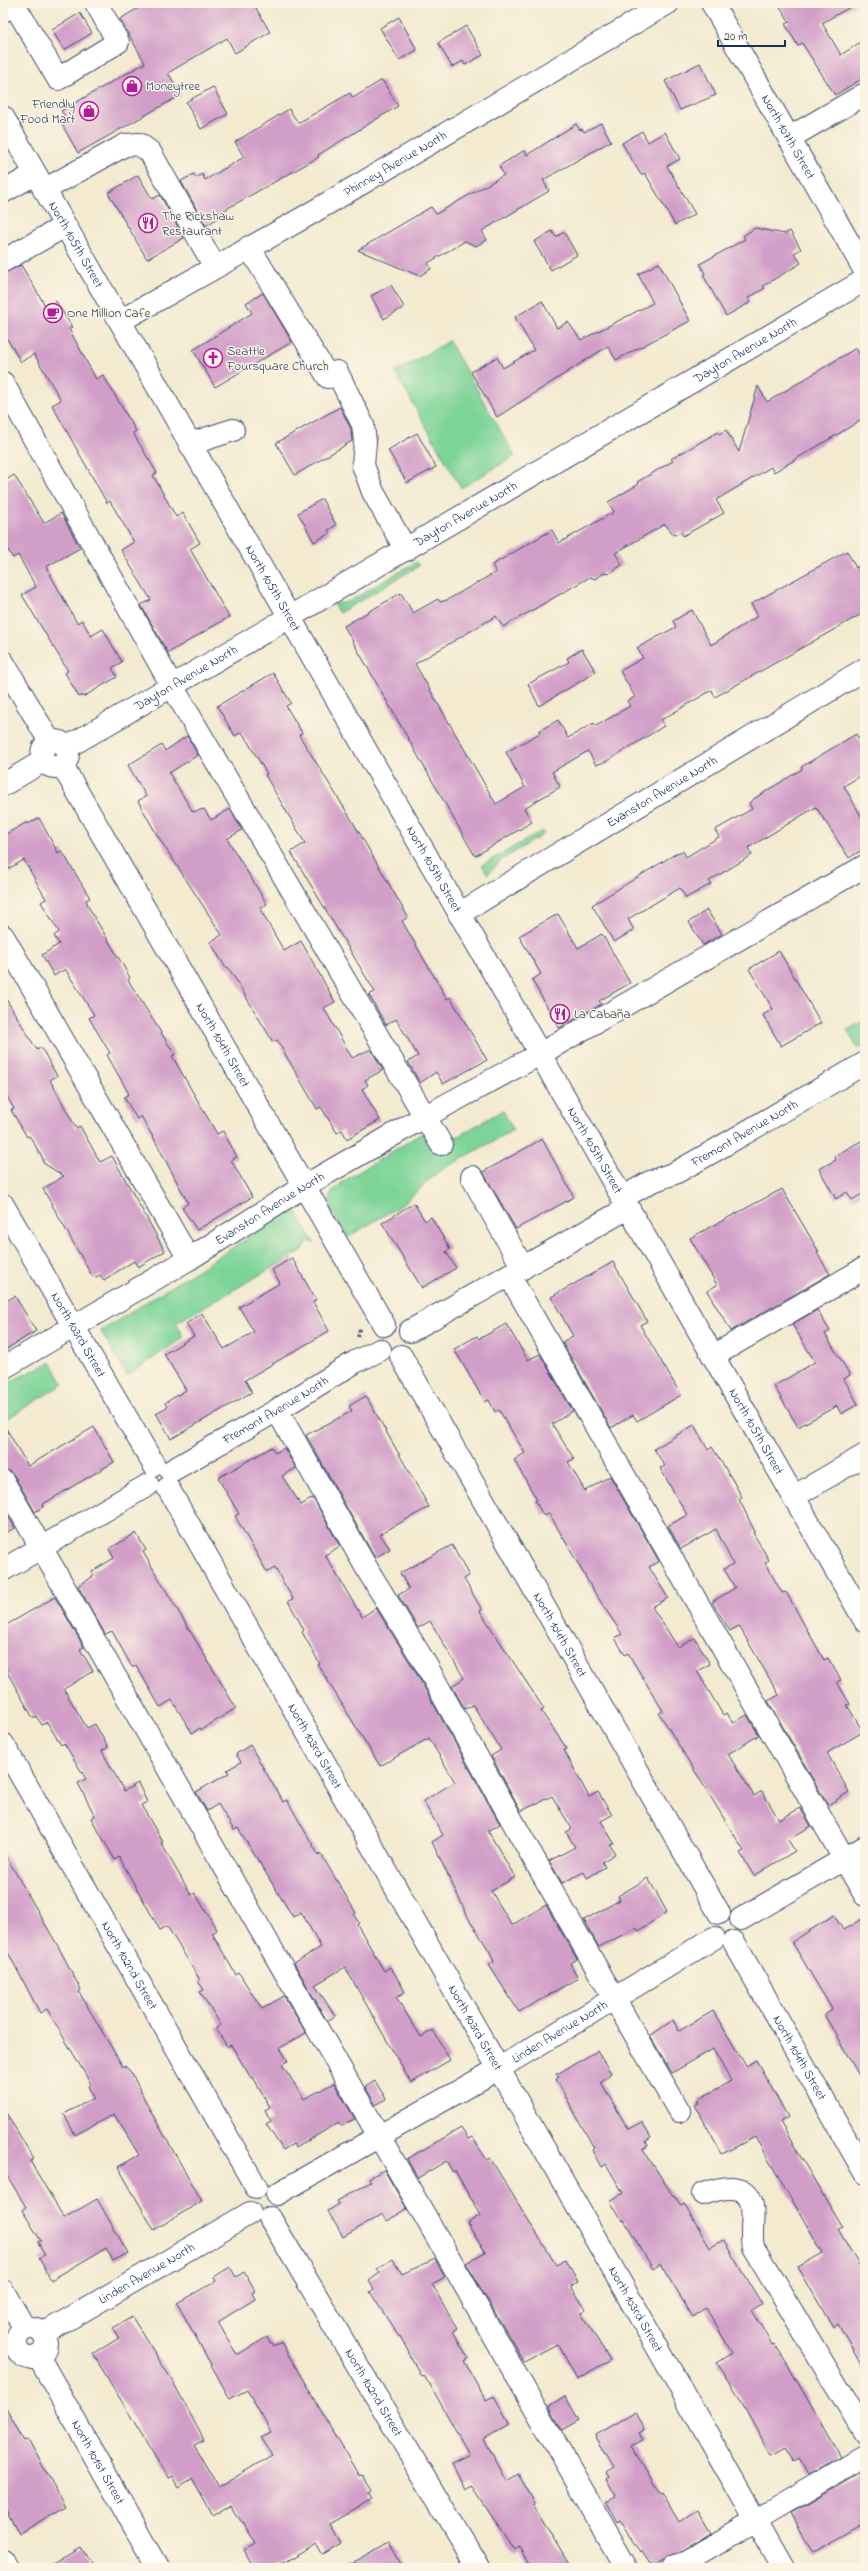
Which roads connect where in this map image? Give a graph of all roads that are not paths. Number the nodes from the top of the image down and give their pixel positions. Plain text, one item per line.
1 (96, 3) edge
2 (668, 3) edge
3 (712, 3) edge
4 (11, 6) edge
5 (865, 94) edge
6 (3, 117) edge
7 (789, 138) junction
8 (40, 182) junction
9 (3, 192) edge
10 (65, 226) junction
11 (249, 247) junction
12 (3, 261) edge
13 (215, 266) junction
14 (865, 271) edge
15 (865, 280) edge
16 (120, 321) junction
17 (3, 383) edge
18 (233, 430) dead end
19 (190, 444) junction
20 (406, 550) junction
21 (290, 616) junction
22 (3, 662) edge
23 (865, 669) edge
24 (172, 686) junction
25 (55, 754) junction
26 (3, 785) edge
27 (865, 866) edge
28 (459, 914) junction
29 (3, 936) edge
30 (540, 1054) junction
31 (865, 1063) edge
32 (424, 1117) junction
33 (441, 1144) dead end
34 (472, 1177) dead end
35 (303, 1187) junction
36 (625, 1202) junction
37 (3, 1205) edge
38 (189, 1259) junction
39 (865, 1268) edge
40 (516, 1271) junction
41 (384, 1325) junction
42 (73, 1328) junction
43 (410, 1331) junction
44 (380, 1350) junction
45 (401, 1356) junction
46 (713, 1356) junction
47 (3, 1368) edge
48 (277, 1410) junction
49 (865, 1455) edge
50 (160, 1477) junction
51 (3, 1481) edge
52 (793, 1497) junction
53 (42, 1548) junction
54 (3, 1570) edge
55 (865, 1621) edge
56 (3, 1744) edge
57 (865, 1847) edge
58 (844, 1859) junction
59 (865, 1895) edge
60 (720, 1914) junction
61 (741, 1919) junction
62 (724, 1940) junction
63 (615, 1998) junction
64 (498, 2069) junction
65 (680, 2112) dead end
66 (379, 2137) junction
67 (865, 2173) edge
68 (256, 2188) junction
69 (277, 2194) junction
70 (703, 2194) dead end
71 (260, 2215) junction
72 (3, 2291) edge
73 (34, 2332) junction
74 (20, 2355) edge
75 (865, 2433) edge
76 (865, 2455) edge
77 (755, 2519) junction
78 (3, 2560) edge
79 (7, 2568) edge
80 (158, 2568) edge
81 (478, 2568) edge
82 (627, 2568) edge
83 (674, 2568) edge
84 (782, 2568) edge

1 - 4 street
2 - 11 street, Phinney Avenue North
3 - 7 street, North 107th Street
5 - 7 street
6 - 8 street, North 105th Street
7 - 14 street, North 107th Street
8 - 9 street
8 - 10 street, North 105th Street
8 - 13 street
10 - 12 street
10 - 16 street, North 105th Street
11 - 13 street, Phinney Avenue North
11 - 20 street
13 - 16 street, Phinney Avenue North
15 - 20 street, Dayton Avenue North
16 - 19 street, North 105th Street
17 - 24 street
18 - 19 street
19 - 21 street, North 105th Street
20 - 21 street, Dayton Avenue North
21 - 24 street, Dayton Avenue North
21 - 28 street, North 105th Street
22 - 25 street, North 104th Street
23 - 28 street, Evanston Avenue North
24 - 25 street, Dayton Avenue North
24 - 32 street
25 - 26 street, Dayton Avenue North
25 - 35 street, North 104th Street
27 - 30 street, Evanston Avenue North
28 - 30 street, North 105th Street
29 - 38 street
30 - 32 street, Evanston Avenue North
30 - 36 street, North 105th Street
31 - 36 street, Fremont Avenue North
32 - 33 street
32 - 35 street, Evanston Avenue North
34 - 40 street
35 - 38 street, Evanston Avenue North
35 - 41 street, North 104th Street
36 - 40 street, Fremont Avenue North
36 - 46 street, North 105th Street
37 - 42 street, North 103rd Street
38 - 42 street, Evanston Avenue North
39 - 46 street
40 - 43 street, Fremont Avenue North
40 - 58 street
41 - 43 street
41 - 44 street
42 - 47 street, Evanston Avenue North
42 - 50 street, North 103rd Street
43 - 45 street
44 - 45 street
44 - 48 street, Fremont Avenue North
45 - 60 street, North 104th Street
46 - 52 street, North 105th Street
48 - 50 street, Fremont Avenue North
48 - 63 street
49 - 52 street
50 - 53 street, Fremont Avenue North
50 - 64 street, North 103rd Street
51 - 53 street
52 - 55 street, North 105th Street
53 - 54 street, Fremont Avenue North
53 - 66 street
56 - 68 street, North 102nd Street
57 - 58 street
58 - 59 street
58 - 61 street
60 - 61 street
60 - 62 street
61 - 62 street
62 - 63 street, Linden Avenue North
62 - 67 street, North 104th Street
63 - 64 street, Linden Avenue North
63 - 65 street
64 - 66 street, Linden Avenue North
64 - 77 street, North 103rd Street
66 - 69 street, Linden Avenue North
66 - 82 street
68 - 69 street
68 - 71 street
69 - 71 street
70 - 75 street
71 - 73 street, Linden Avenue North
71 - 81 street, North 102nd Street
72 - 73 street
73 - 74 street
74 - 80 street, North 101st Street
76 - 77 street
77 - 83 street
77 - 84 street, North 103rd Street
78 - 79 street

